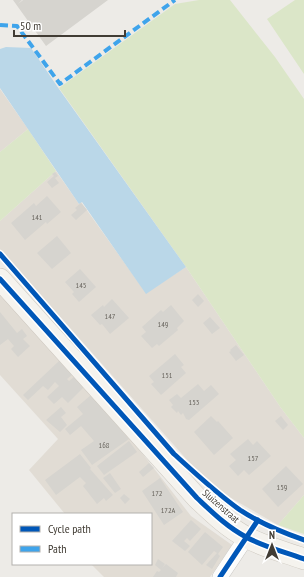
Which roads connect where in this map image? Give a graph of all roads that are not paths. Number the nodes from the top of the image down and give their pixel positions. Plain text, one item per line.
1 (0, 279) edge
2 (246, 538) junction
3 (304, 559) edge
4 (220, 577) edge

1 - 2 street, Sluizenstraat
2 - 3 street, Sluizenstraat
2 - 4 street

